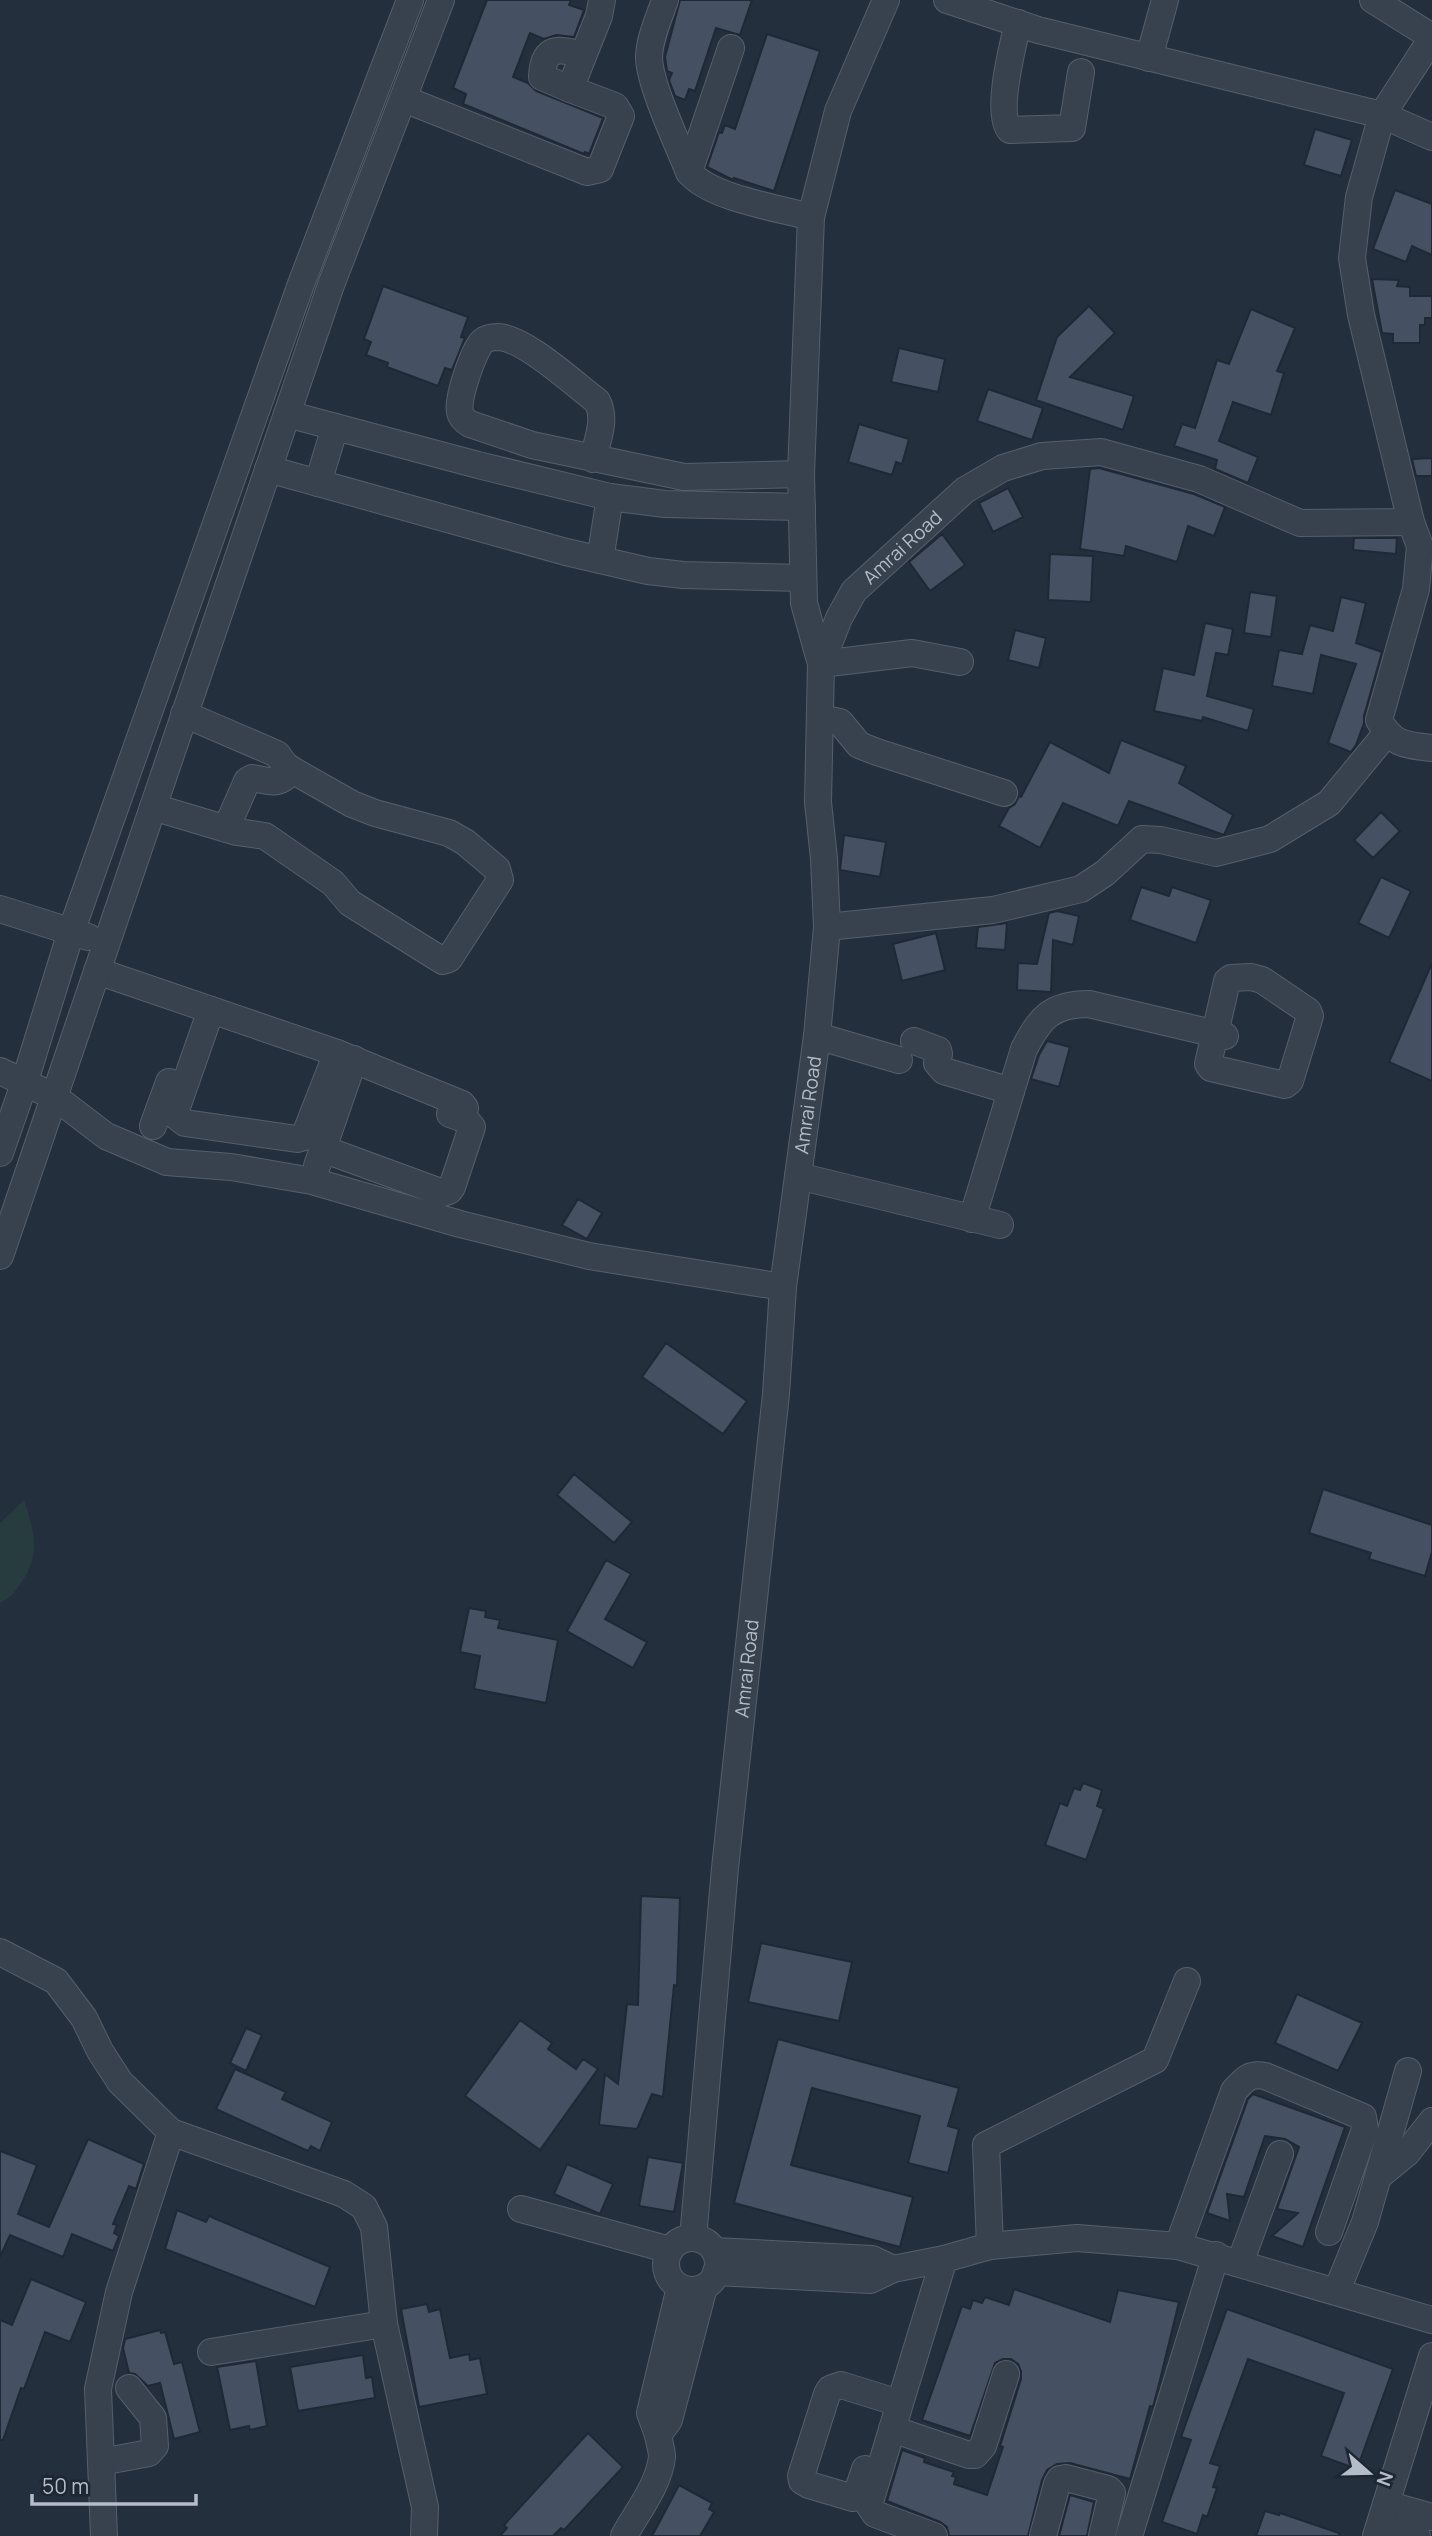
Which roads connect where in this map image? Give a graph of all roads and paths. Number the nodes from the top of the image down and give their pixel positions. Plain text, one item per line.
1 (410, 0) edge
2 (442, 0) edge
3 (601, 0) edge
4 (665, 0) edge
5 (886, 0) edge
6 (947, 0) edge
7 (1165, 0) edge
8 (1373, 0) edge
9 (1004, 13) edge
10 (1432, 38) edge
11 (732, 48) dead end
12 (1149, 58) junction
13 (1081, 72) dead end
14 (404, 99) junction
15 (1382, 116) junction
16 (1432, 137) edge
17 (688, 172) junction
18 (811, 217) junction
19 (286, 414) junction
20 (335, 427) junction
21 (593, 459) junction
22 (268, 469) junction
23 (801, 474) junction
24 (318, 484) junction
25 (610, 497) junction
26 (802, 507) junction
27 (1421, 539) edge
28 (600, 560) junction
29 (803, 578) junction
30 (960, 662) dead end
31 (821, 664) junction
32 (184, 714) junction
33 (820, 718) junction
34 (1386, 734) junction
35 (1432, 748) edge
36 (292, 770) junction
37 (1004, 793) dead end
38 (153, 807) junction
39 (226, 828) junction
40 (0, 909) edge
41 (827, 927) junction
42 (71, 932) junction
43 (107, 943) junction
44 (97, 971) junction
45 (204, 1008) junction
46 (1219, 1035) junction
47 (817, 1036) junction
48 (346, 1062) junction
49 (0, 1071) edge
50 (24, 1084) junction
51 (1012, 1091) junction
52 (55, 1097) junction
53 (153, 1126) dead end
54 (323, 1149) junction
55 (0, 1153) edge
56 (798, 1176) junction
57 (312, 1181) junction
58 (972, 1219) junction
59 (1000, 1225) dead end
60 (4, 1229) edge
61 (0, 1256) edge
62 (783, 1287) junction
63 (0, 1952) edge
64 (1187, 1981) dead end
65 (1408, 2071) dead end
66 (1432, 2121) edge
67 (171, 2132) junction
68 (1280, 2154) dead end
69 (1378, 2176) junction
70 (521, 2209) dead end
71 (1365, 2222) junction
72 (990, 2246) junction
73 (1178, 2246) junction
74 (670, 2250) junction
75 (944, 2259) junction
76 (1228, 2259) junction
77 (702, 2267) junction
78 (1337, 2290) junction
79 (1432, 2320) edge
80 (384, 2324) junction
81 (211, 2352) dead end
82 (1432, 2356) edge
83 (1006, 2374) dead end
84 (129, 2388) dead end
85 (892, 2429) junction
86 (101, 2462) junction
87 (1432, 2517) edge
88 (1395, 2525) edge
89 (104, 2536) edge
90 (424, 2536) edge
91 (624, 2536) edge
92 (934, 2536) edge
93 (1043, 2536) edge
94 (1110, 2536) edge

1 - 42 street
2 - 14 street
3 - 14 street
4 - 17 street
5 - 18 street
6 - 9 street
7 - 12 street
8 - 10 street
9 - 12 street
9 - 13 street
10 - 15 street
11 - 17 street
12 - 15 street
14 - 19 street
15 - 16 street
15 - 27 street
17 - 18 street
18 - 23 street
19 - 20 street
19 - 22 street
20 - 24 street
20 - 25 street
21 - 21 street
21 - 23 street
22 - 24 street
22 - 32 street
23 - 26 street
24 - 28 street
25 - 26 street
25 - 28 street
26 - 29 street
27 - 31 street, Amrai Road
27 - 34 street
28 - 29 street
29 - 31 street
30 - 31 street
31 - 33 street, Amrai Road
32 - 36 street
32 - 38 street
33 - 37 street
33 - 41 street, Amrai Road
34 - 35 street
34 - 41 street
36 - 39 street
36 - 39 street
38 - 39 street
38 - 43 street
40 - 42 street
41 - 47 street, Amrai Road
42 - 43 street
42 - 50 street
43 - 44 street
44 - 45 street
44 - 52 street
45 - 48 street
45 - 48 street
45 - 53 street
46 - 46 street
46 - 51 street
47 - 51 street
47 - 56 street, Amrai Road
48 - 54 street
48 - 54 street
49 - 50 street
50 - 52 street
50 - 55 street
51 - 58 street
52 - 57 street
52 - 60 street
54 - 57 street
56 - 58 street
56 - 62 street, Amrai Road
57 - 62 street
58 - 59 street
60 - 61 street
62 - 77 street, Amrai Road
63 - 67 street
64 - 72 street
65 - 69 street
66 - 69 street
67 - 80 street
67 - 86 street
68 - 76 street
69 - 71 street
70 - 74 street
71 - 73 street
71 - 78 street
72 - 73 street
72 - 75 street
73 - 76 street
74 - 77 street
74 - 77 street
75 - 77 street
75 - 85 street
76 - 78 street
76 - 94 street
77 - 91 street, Amrai Road
78 - 79 street
80 - 81 street
80 - 90 street
82 - 88 street
83 - 85 street
84 - 86 street
85 - 92 street
86 - 89 street
87 - 88 street
93 - 94 street

